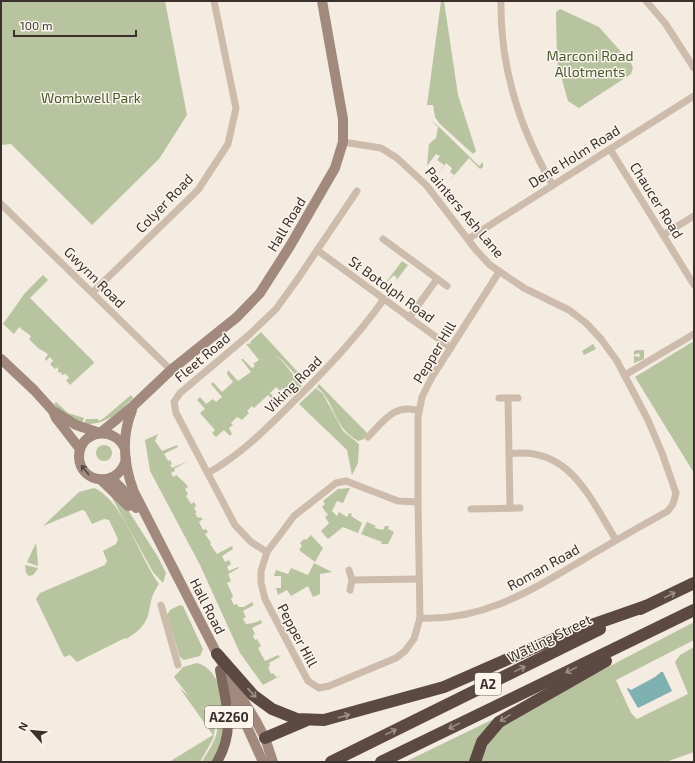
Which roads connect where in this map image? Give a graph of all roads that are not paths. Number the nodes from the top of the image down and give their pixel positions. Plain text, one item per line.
1 (214, 1) edge
2 (322, 1) edge
3 (501, 1) edge
4 (650, 2) edge
5 (694, 68) edge
6 (694, 96) edge
7 (343, 142) junction
8 (610, 149) junction
9 (552, 184) junction
10 (357, 190) dead end
11 (1, 204) edge
12 (694, 216) edge
13 (663, 235) junction
14 (383, 239) dead end
15 (468, 239) junction
16 (317, 250) junction
17 (499, 272) junction
18 (437, 279) junction
19 (694, 285) edge
20 (447, 286) dead end
21 (93, 292) junction
22 (384, 299) junction
23 (409, 318) junction
24 (694, 334) edge
25 (451, 348) junction
26 (1, 359) edge
27 (171, 370) junction
28 (625, 375) junction
29 (499, 398) dead end
30 (508, 398) junction
31 (518, 398) dead end
32 (133, 406) junction
33 (53, 411) junction
34 (419, 411) junction
35 (100, 433) junction
36 (368, 437) dead end
37 (80, 449) junction
38 (125, 454) junction
39 (509, 454) junction
40 (208, 473) junction
41 (111, 478) junction
42 (100, 479) junction
43 (418, 502) junction
44 (471, 508) dead end
45 (510, 508) junction
46 (520, 508) dead end
47 (137, 510) junction
48 (668, 511) joint
49 (616, 540) junction
50 (267, 552) junction
51 (349, 570) dead end
52 (419, 579) junction
53 (352, 580) junction
54 (694, 583) edge
55 (350, 590) dead end
56 (161, 605) dead end
57 (646, 606) junction
58 (694, 610) edge
59 (420, 618) junction
60 (659, 627) junction
61 (217, 654) junction
62 (178, 665) dead end
63 (220, 670) junction
64 (305, 721) junction
65 (265, 738) junction
66 (266, 759) edge
67 (216, 762) edge
68 (331, 762) edge
69 (381, 762) edge
70 (475, 762) edge

1 - 21 street, Colyer Road
2 - 7 main road, Hall Road
3 - 9 street
4 - 5 street
6 - 8 street, Dene Holm Road
7 - 15 street, Painters Ash Lane
7 - 27 main road, Hall Road
8 - 9 street, Dene Holm Road
8 - 13 street, Chaucer Road
9 - 15 street, Dene Holm Road
10 - 16 street, Fleet Road
11 - 21 street, Gwynn Road
12 - 13 street
13 - 19 street, Chaucer Road
14 - 18 street
15 - 17 street, Painters Ash Lane
16 - 22 street, St Botolph Road
16 - 40 street, Fleet Road
17 - 25 street, Pepper Hill
17 - 28 street, Painters Ash Lane
18 - 20 street
18 - 23 street
21 - 27 street, Gwynn Road
22 - 23 street, St Botolph Road
22 - 40 street, Viking Road
23 - 25 street, St Botolph Road
24 - 28 street
25 - 34 street, Pepper Hill
26 - 33 main road
27 - 32 main road, Hall Road
28 - 48 street, Painters Ash Lane
29 - 30 street
30 - 31 street
30 - 39 street
32 - 35 main road, Hall Road
32 - 38 main road, Hall Road
33 - 35 main road
33 - 37 main road
34 - 36 street
34 - 43 street, Pepper Hill
35 - 37 main road, Hall Road
35 - 38 main road
42 -> 37 main road, Hall Road
38 - 41 main road
38 - 61 main road, Hall Road
39 - 45 street
39 - 49 street
40 - 50 street, Fleet Road
41 - 42 main road
41 - 47 main road, Hall Road
42 - 47 main road, Hall Road
43 - 50 street, Pepper Hill
43 - 52 street, Pepper Hill
44 - 45 street
45 - 46 street
47 - 63 main road, Hall Road
48 - 49 street, Roman Road
49 - 59 street, Roman Road
50 - 59 street, Pepper Hill
51 - 53 street
52 - 53 street
52 - 59 street, Pepper Hill
53 - 55 street
57 -> 54 highway, Watling Street / A2
56 - 62 street
64 -> 57 highway
68 -> 57 highway, Watling Street / A2
58 - 60 highway, A2
60 -> 69 highway, A2
60 -> 70 highway
61 -> 64 highway
61 - 65 main road, Hall Road
63 - 66 main road, Hall Road
63 - 67 main road, A2260
64 - 65 highway
65 - 66 main road, Hall Road

